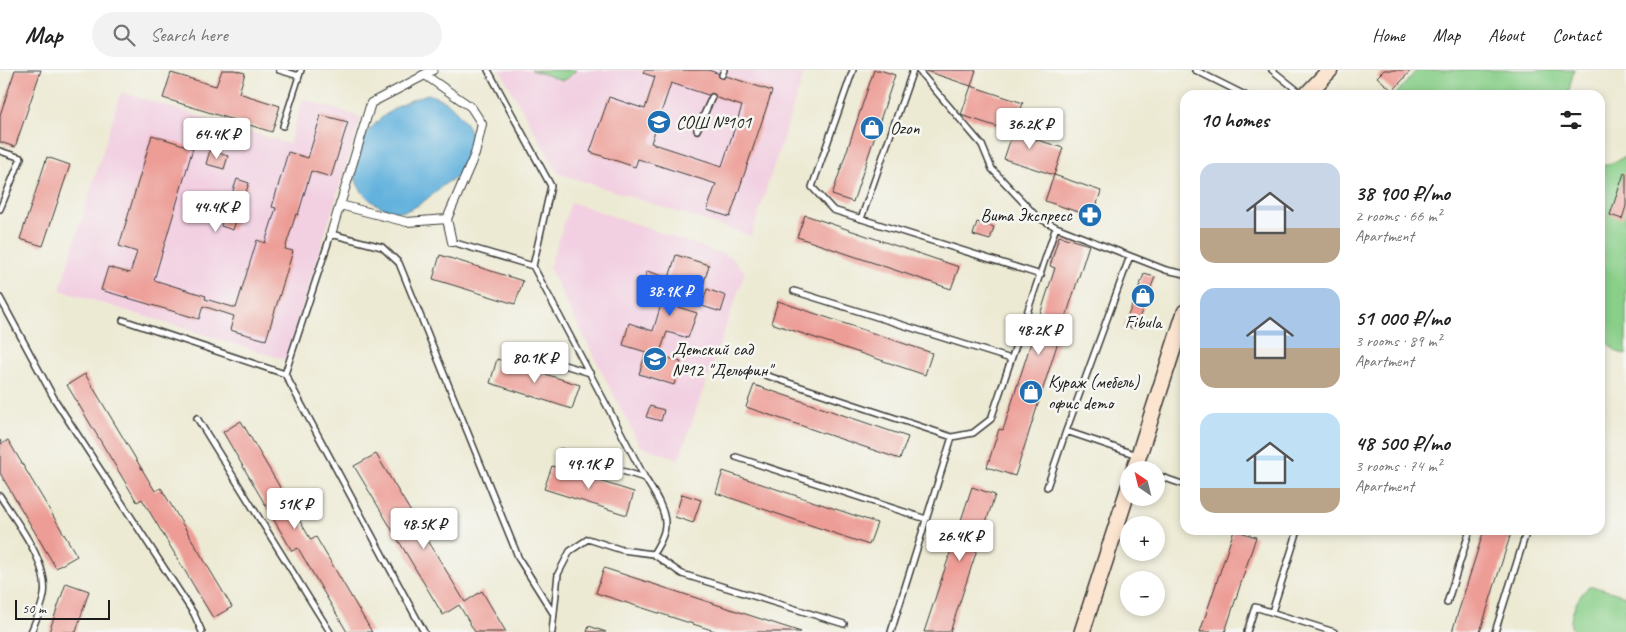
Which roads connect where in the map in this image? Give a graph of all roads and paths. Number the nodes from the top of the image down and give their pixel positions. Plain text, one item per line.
1 (279, 70) edge
2 (301, 70) edge
3 (433, 70) edge
4 (488, 70) edge
5 (853, 70) edge
6 (912, 70) edge
7 (918, 70) edge
8 (1195, 70) edge
9 (1272, 70) edge
10 (1330, 70) edge
11 (424, 75) junction
12 (299, 76) junction
13 (1234, 90) edge
14 (1298, 90) edge
15 (1310, 90) edge
16 (712, 97) dead end
17 (283, 126) dead end
18 (697, 130) dead end
19 (0, 151) edge
20 (340, 205) junction
21 (0, 209) edge
22 (447, 219) junction
23 (861, 219) junction
24 (1056, 227) junction
25 (331, 234) junction
26 (452, 242) joint
27 (1130, 256) junction
28 (533, 266) junction
29 (1180, 273) edge
30 (1041, 274) junction
31 (794, 290) dead end
32 (0, 298) edge
33 (123, 320) dead end
34 (1180, 328) edge
35 (513, 349) dead end
36 (1012, 359) junction
37 (591, 373) junction
38 (285, 374) junction
39 (762, 374) dead end
40 (197, 418) dead end
41 (1066, 431) junction
42 (952, 437) junction
43 (561, 452) dead end
44 (736, 457) dead end
45 (1128, 461) edge
46 (1140, 461) edge
47 (646, 478) junction
48 (1165, 478) edge
49 (1180, 483) edge
50 (1047, 487) dead end
51 (0, 496) edge
52 (1123, 506) edge
53 (926, 519) junction
54 (1296, 535) edge
55 (1468, 535) edge
56 (1525, 535) edge
57 (653, 554) junction
58 (1447, 603) dead end
59 (1272, 612) junction
60 (553, 613) junction
61 (844, 624) dead end
62 (31, 632) edge
63 (202, 632) edge
64 (330, 632) edge
65 (424, 632) edge
66 (552, 632) edge
67 (891, 632) edge
68 (1082, 632) edge
69 (1247, 632) edge
70 (1334, 632) edge
71 (1495, 632) edge

1 - 12 lane
2 - 12 lane
3 - 11 street
4 - 28 lane
5 - 23 lane
6 - 23 lane
7 - 24 lane
8 - 13 lane
9 - 14 lane
10 - 15 main road
11 - 20 street
11 - 22 street
12 - 17 lane
16 - 18 lane
19 - 21 lane
20 - 22 street
20 - 25 street
22 - 26 street
23 - 30 lane
24 - 27 lane
24 - 30 lane
25 - 38 lane
25 - 60 lane
26 - 28 lane
27 - 29 lane
27 - 41 lane
28 - 37 lane
30 - 36 lane
31 - 36 lane
32 - 63 lane
33 - 38 lane
34 - 46 main road
35 - 37 lane
36 - 42 lane
37 - 47 lane
38 - 65 lane
39 - 42 lane
40 - 64 lane
41 - 45 lane
41 - 50 lane
42 - 53 lane
43 - 47 lane
44 - 53 lane
47 - 57 lane
48 - 49 lane
51 - 62 lane
52 - 68 main road
53 - 67 lane
54 - 59 lane
55 - 58 lane
56 - 71 lane
57 - 60 lane
57 - 61 lane
59 - 69 lane
59 - 70 lane
60 - 66 lane

